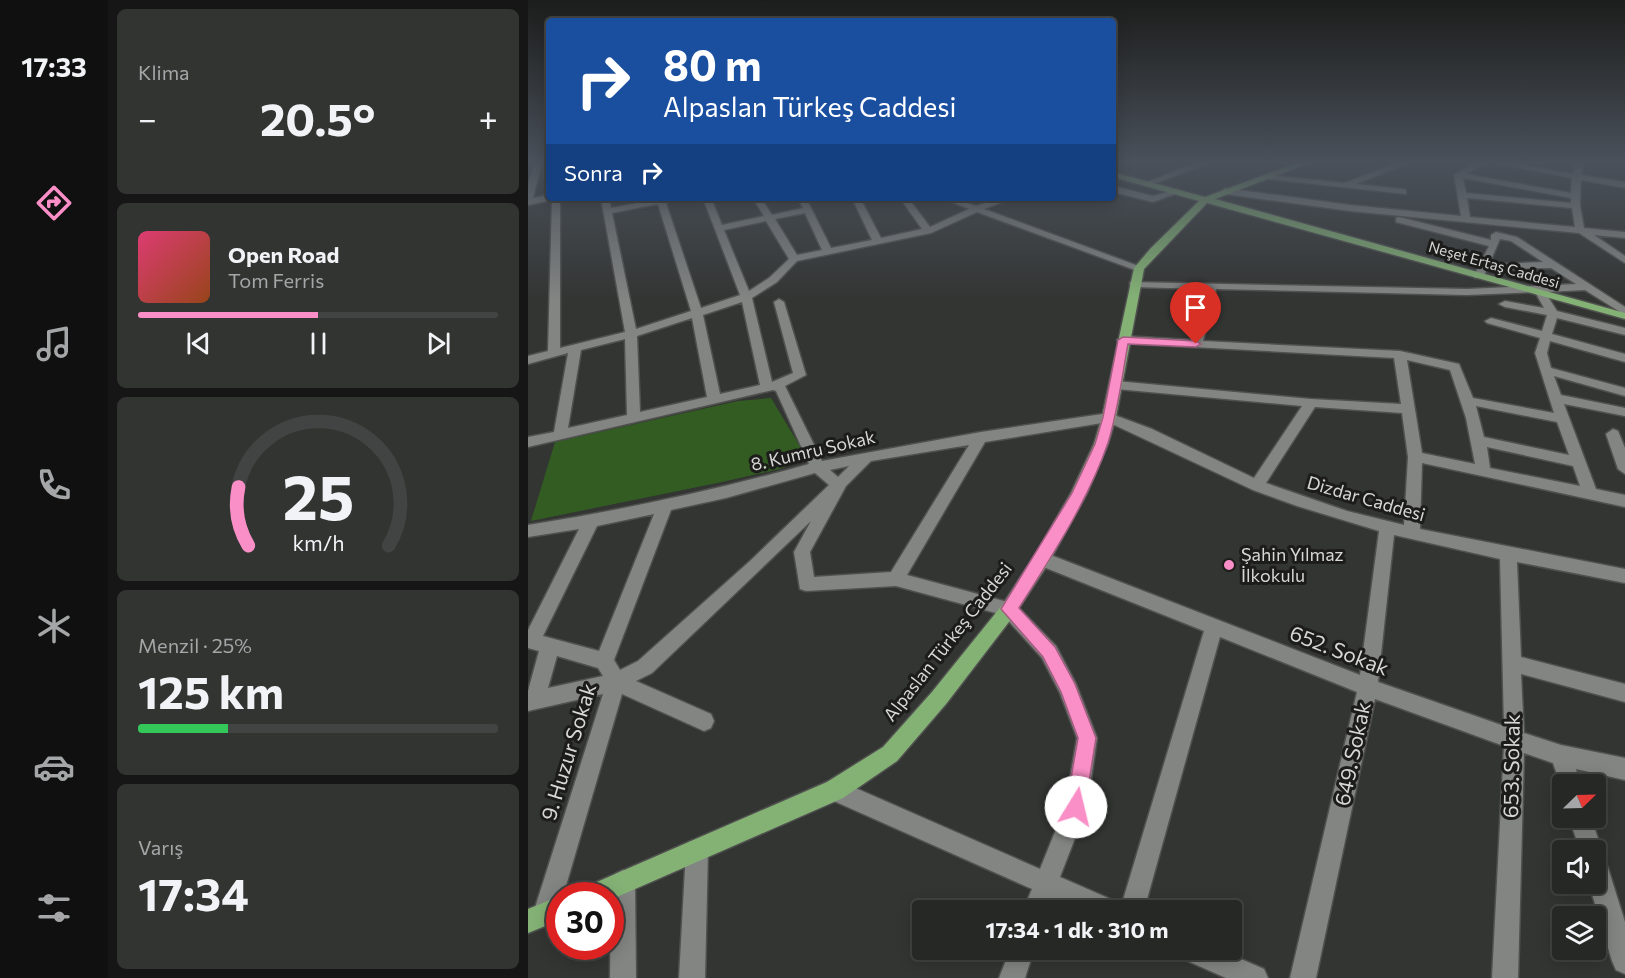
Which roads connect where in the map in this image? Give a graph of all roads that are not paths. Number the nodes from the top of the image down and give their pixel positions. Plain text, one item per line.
1 (556, 209) edge
2 (620, 209) edge
3 (663, 209) edge
4 (712, 209) edge
5 (763, 209) edge
6 (863, 209) edge
7 (912, 209) edge
8 (977, 209) edge
9 (979, 209) edge
10 (1196, 209) edge
11 (1236, 209) edge
12 (1353, 209) edge
13 (1357, 209) edge
14 (1404, 209) edge
15 (1464, 209) edge
16 (1576, 209) edge
17 (808, 210) joint
18 (607, 211) joint
19 (1404, 213) junction
20 (768, 218) junction
21 (1466, 219) junction
22 (1477, 221) junction
23 (719, 228) junction
24 (1580, 230) junction
25 (928, 231) junction
26 (1625, 235) edge
27 (1496, 239) junction
28 (878, 242) junction
29 (828, 252) junction
30 (794, 259) junction
31 (1625, 261) edge
32 (1555, 265) junction
33 (1136, 276) junction
34 (1479, 276) junction
35 (1211, 287) junction
36 (1588, 287) junction
37 (1524, 289) junction
38 (1540, 293) junction
39 (746, 297) junction
40 (779, 302) dead end
41 (1505, 304) dead end
42 (1553, 313) junction
43 (696, 314) junction
44 (1625, 314) edge
45 (1491, 321) dead end
46 (1625, 332) edge
47 (631, 334) junction
48 (1548, 337) junction
49 (1123, 340) junction
50 (1196, 344) junction
51 (575, 349) junction
52 (554, 354) junction
53 (1400, 355) junction
54 (1625, 358) edge
55 (528, 360) edge
56 (1545, 370) junction
57 (1116, 385) junction
58 (770, 386) junction
59 (1625, 392) edge
60 (1556, 398) junction
61 (714, 399) junction
62 (1469, 401) junction
63 (1311, 403) junction
64 (1408, 409) junction
65 (1625, 412) edge
66 (634, 417) junction
67 (1109, 417) junction
68 (1563, 418) junction
69 (560, 434) junction
70 (1612, 434) dead end
71 (981, 437) junction
72 (1479, 441) junction
73 (528, 442) edge
74 (867, 457) junction
75 (1415, 457) junction
76 (1579, 462) junction
77 (818, 467) junction
78 (1625, 470) edge
79 (1483, 471) junction
80 (1257, 485) junction
81 (839, 486) junction
82 (1590, 493) junction
83 (1625, 501) edge
84 (665, 505) junction
85 (591, 521) junction
86 (1387, 527) junction
87 (528, 531) edge
88 (1412, 534) junction
89 (1508, 553) junction
90 (1042, 559) junction
91 (1625, 576) edge
92 (896, 579) junction
93 (1010, 609) junction
94 (1214, 627) junction
95 (537, 642) edge
96 (604, 661) junction
97 (1513, 663) junction
98 (616, 682) junction
99 (1368, 687) junction
100 (1625, 693) edge
101 (531, 701) edge
102 (704, 721) dead end
103 (1514, 740) junction
104 (1561, 755) junction
105 (1625, 769) edge
106 (1567, 774) edge
107 (835, 790) junction
108 (697, 850) junction
109 (623, 882) edge
110 (1044, 883) junction
111 (1604, 894) edge
112 (1038, 900) edge
113 (1083, 900) edge
114 (1135, 900) edge
115 (544, 915) edge
116 (623, 960) edge
117 (1018, 960) edge
118 (1214, 960) edge
119 (1625, 961) edge
120 (623, 978) edge
121 (692, 978) edge
122 (1012, 978) edge
123 (1255, 978) edge
124 (1303, 978) edge
125 (1505, 978) edge

1 - 52 street
2 - 18 street
3 - 43 street
4 - 23 street
5 - 20 street
6 - 28 street
7 - 25 street
8 - 25 street
9 - 33 street
10 - 33 main road
11 - 34 main road, Neşet Ertaş Caddesi
12 - 27 street
13 - 19 street
14 - 19 street
15 - 21 street
16 - 24 street
17 - 20 street
17 - 29 street
18 - 47 street
19 - 21 street
20 - 23 street
20 - 30 street
21 - 22 street
22 - 24 street
22 - 27 street
23 - 39 street
24 - 26 street
24 - 31 street
25 - 28 street
27 - 32 street
27 - 34 street
28 - 29 street
29 - 30 street
30 - 39 street
32 - 36 street
32 - 37 street
33 - 35 street
33 - 49 main road, Alpaslan Türkeş Caddesi
34 - 37 main road, Neşet Ertaş Caddesi
35 - 37 street
35 - 50 street
36 - 37 street
36 - 44 street
37 - 38 main road, Neşet Ertaş Caddesi
38 - 42 street
38 - 44 main road, Neşet Ertaş Caddesi
39 - 43 street
39 - 58 street
40 - 58 street
41 - 42 street
42 - 46 street
42 - 48 street
43 - 47 street
43 - 61 street
45 - 48 street
47 - 51 street
47 - 66 street
48 - 54 street
48 - 56 street
49 - 50 street
49 - 57 main road, Alpaslan Türkeş Caddesi
50 - 53 street
51 - 52 street
51 - 69 street
52 - 55 street
53 - 62 street
53 - 64 street
56 - 59 street
56 - 60 street
57 - 63 street
57 - 67 main road, Alpaslan Türkeş Caddesi
58 - 61 street
58 - 77 street
60 - 65 street
60 - 68 street
61 - 66 street
62 - 68 street
62 - 72 street
63 - 64 street
63 - 80 street
64 - 75 street
66 - 69 street
67 - 71 street, 8. Kumru Sokak
67 - 80 street, Dizdar Caddesi
67 - 90 main road, Alpaslan Türkeş Caddesi
68 - 76 street
69 - 73 street
70 - 78 street
71 - 74 street, 8. Kumru Sokak
71 - 92 street
72 - 76 street
72 - 79 street
74 - 77 street, 8. Kumru Sokak
74 - 81 street
75 - 79 street
75 - 88 street
76 - 82 street
77 - 81 street
77 - 84 street, 8. Kumru Sokak
79 - 82 street
80 - 86 street, Dizdar Caddesi
81 - 92 street
81 - 98 street
82 - 83 street
84 - 85 street, 8. Kumru Sokak
84 - 96 street, 9. Huzur Sokak
85 - 87 street, 8. Kumru Sokak
85 - 95 street
86 - 88 street, Dizdar Caddesi
86 - 99 street, 649. Sokak
88 - 89 street, Dizdar Caddesi
89 - 91 street, Dizdar Caddesi
89 - 97 street, 653. Sokak
90 - 93 main road, Alpaslan Türkeş Caddesi
90 - 94 street, 652. Sokak
92 - 93 street
93 - 107 main road, Alpaslan Türkeş Caddesi
93 - 110 street
94 - 99 street, 652. Sokak
94 - 114 street
95 - 96 street
95 - 101 street
96 - 98 street, 9. Huzur Sokak
97 - 100 street
97 - 103 street, 653. Sokak
98 - 101 street
98 - 102 street
98 - 115 street, 9. Huzur Sokak
99 - 103 street, 652. Sokak
99 - 124 street, 649. Sokak
103 - 104 street, 652. Sokak
103 - 125 street, 653. Sokak
104 - 105 street, 652. Sokak
104 - 106 street
107 - 108 main road, Alpaslan Türkeş Caddesi
107 - 110 street
108 - 109 main road, Alpaslan Türkeş Caddesi
108 - 121 street
110 - 112 street
110 - 113 street
111 - 119 street
116 - 120 street
117 - 122 street
118 - 123 street

